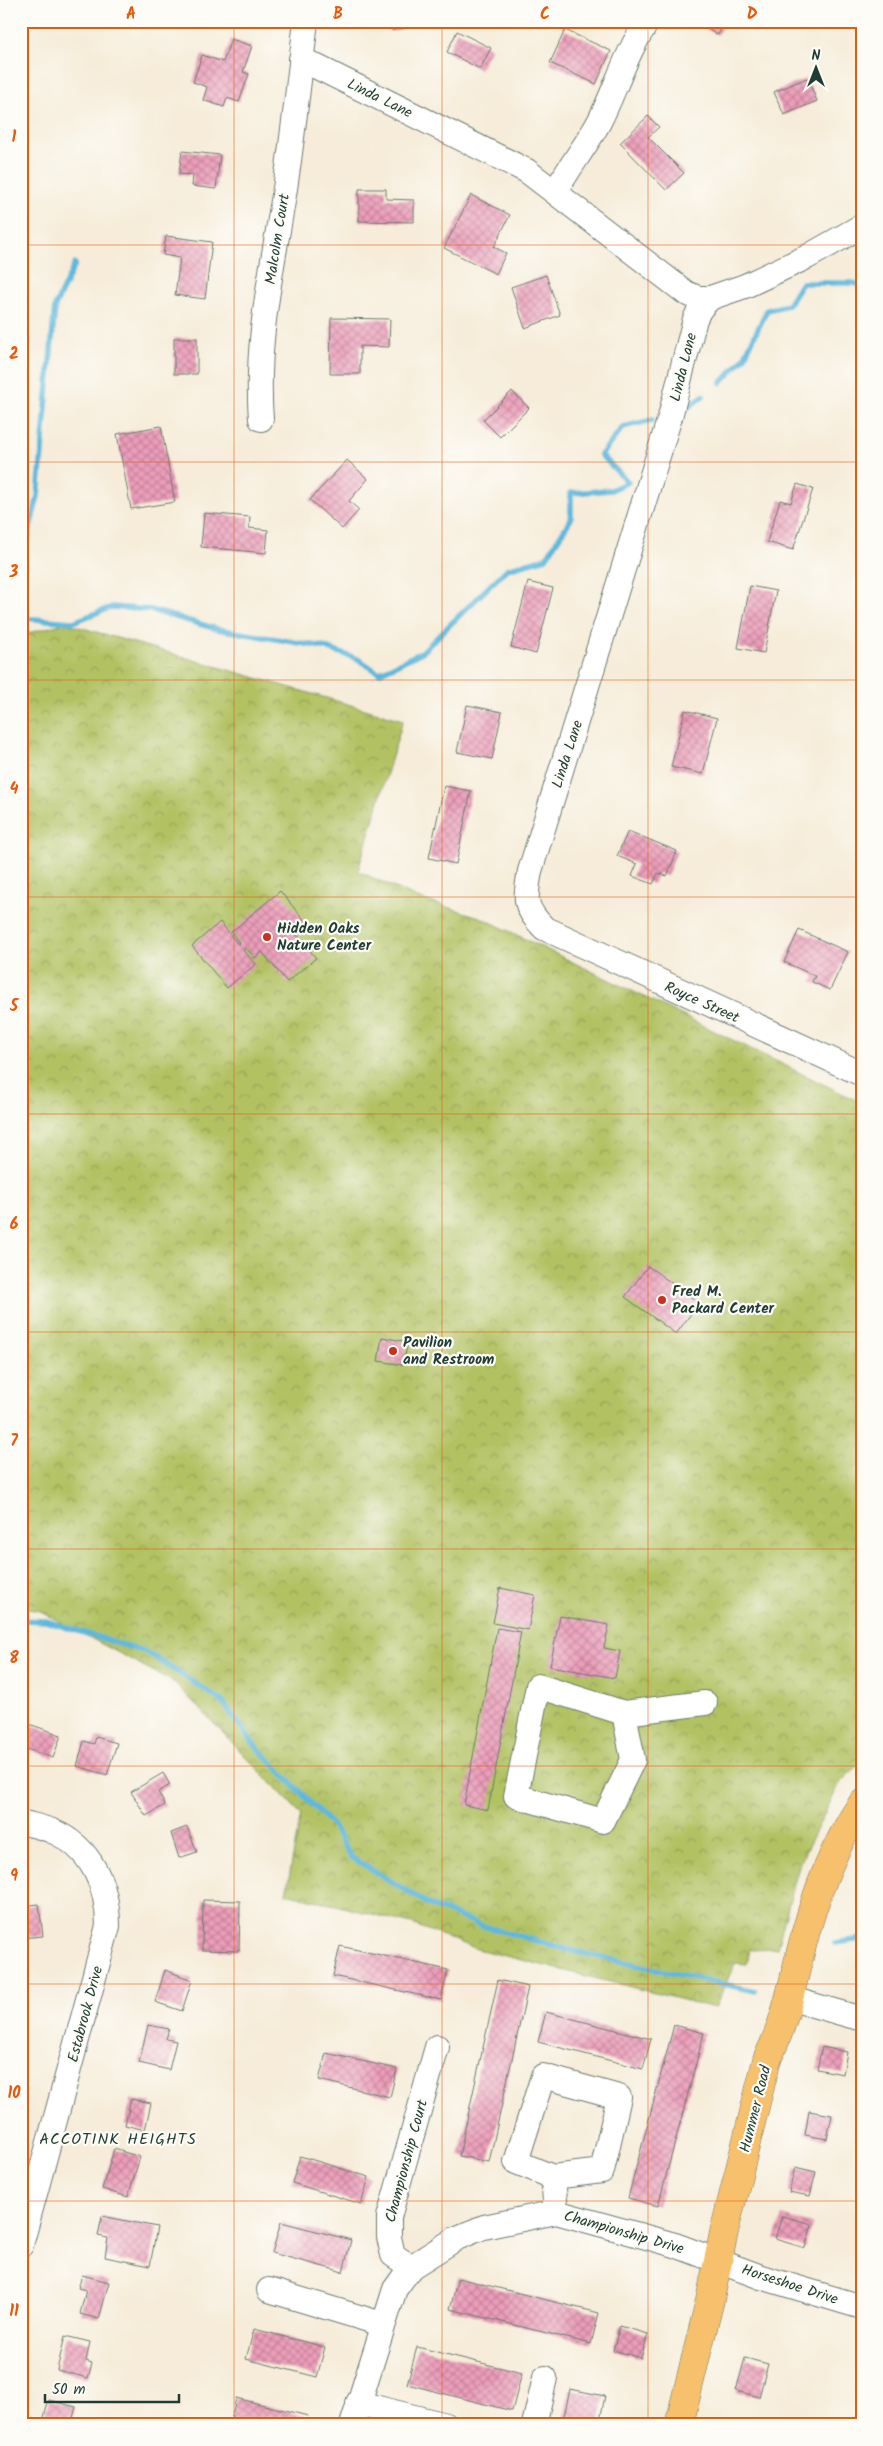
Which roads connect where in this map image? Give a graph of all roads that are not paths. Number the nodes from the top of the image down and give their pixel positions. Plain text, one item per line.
1 (306, 21) edge
2 (648, 21) edge
3 (301, 59) junction
4 (556, 191) junction
5 (862, 226) edge
6 (686, 293) junction
7 (710, 298) junction
8 (695, 319) junction
9 (261, 419) dead end
10 (544, 928) joint
11 (862, 1074) edge
12 (706, 1703) dead end
13 (624, 1713) junction
14 (862, 1804) edge
15 (21, 1822) edge
16 (788, 1998) junction
17 (862, 2019) edge
18 (436, 2047) dead end
19 (553, 2178) junction
20 (556, 2212) junction
21 (21, 2245) edge
22 (718, 2261) junction
23 (411, 2267) junction
24 (269, 2290) dead end
25 (862, 2307) edge
26 (382, 2324) junction
27 (544, 2378) dead end
28 (355, 2414) edge
29 (446, 2425) edge
30 (534, 2425) edge
31 (679, 2425) edge

1 - 3 street
2 - 4 street
3 - 4 street, Linda Lane
3 - 9 street, Malcolm Court
4 - 6 street, Linda Lane
5 - 7 street
6 - 7 street, Linda Lane
6 - 8 street
7 - 8 street, Linda Lane
8 - 10 street, Linda Lane
10 - 11 street, Royce Street
12 - 13 street
13 - 13 street
14 - 16 main road, Hummer Road
15 - 21 street, Estabrook Drive
16 - 17 street
16 - 22 main road, Hummer Road
18 - 23 street, Championship Court
19 - 19 street
19 - 20 street
20 - 22 street, Championship Drive
20 - 23 street, Championship Drive
22 - 25 street, Horseshoe Drive
22 - 31 main road, Hummer Road
23 - 26 street, Championship Drive
24 - 26 street
26 - 28 street, Championship Drive
27 - 30 street
28 - 29 street

